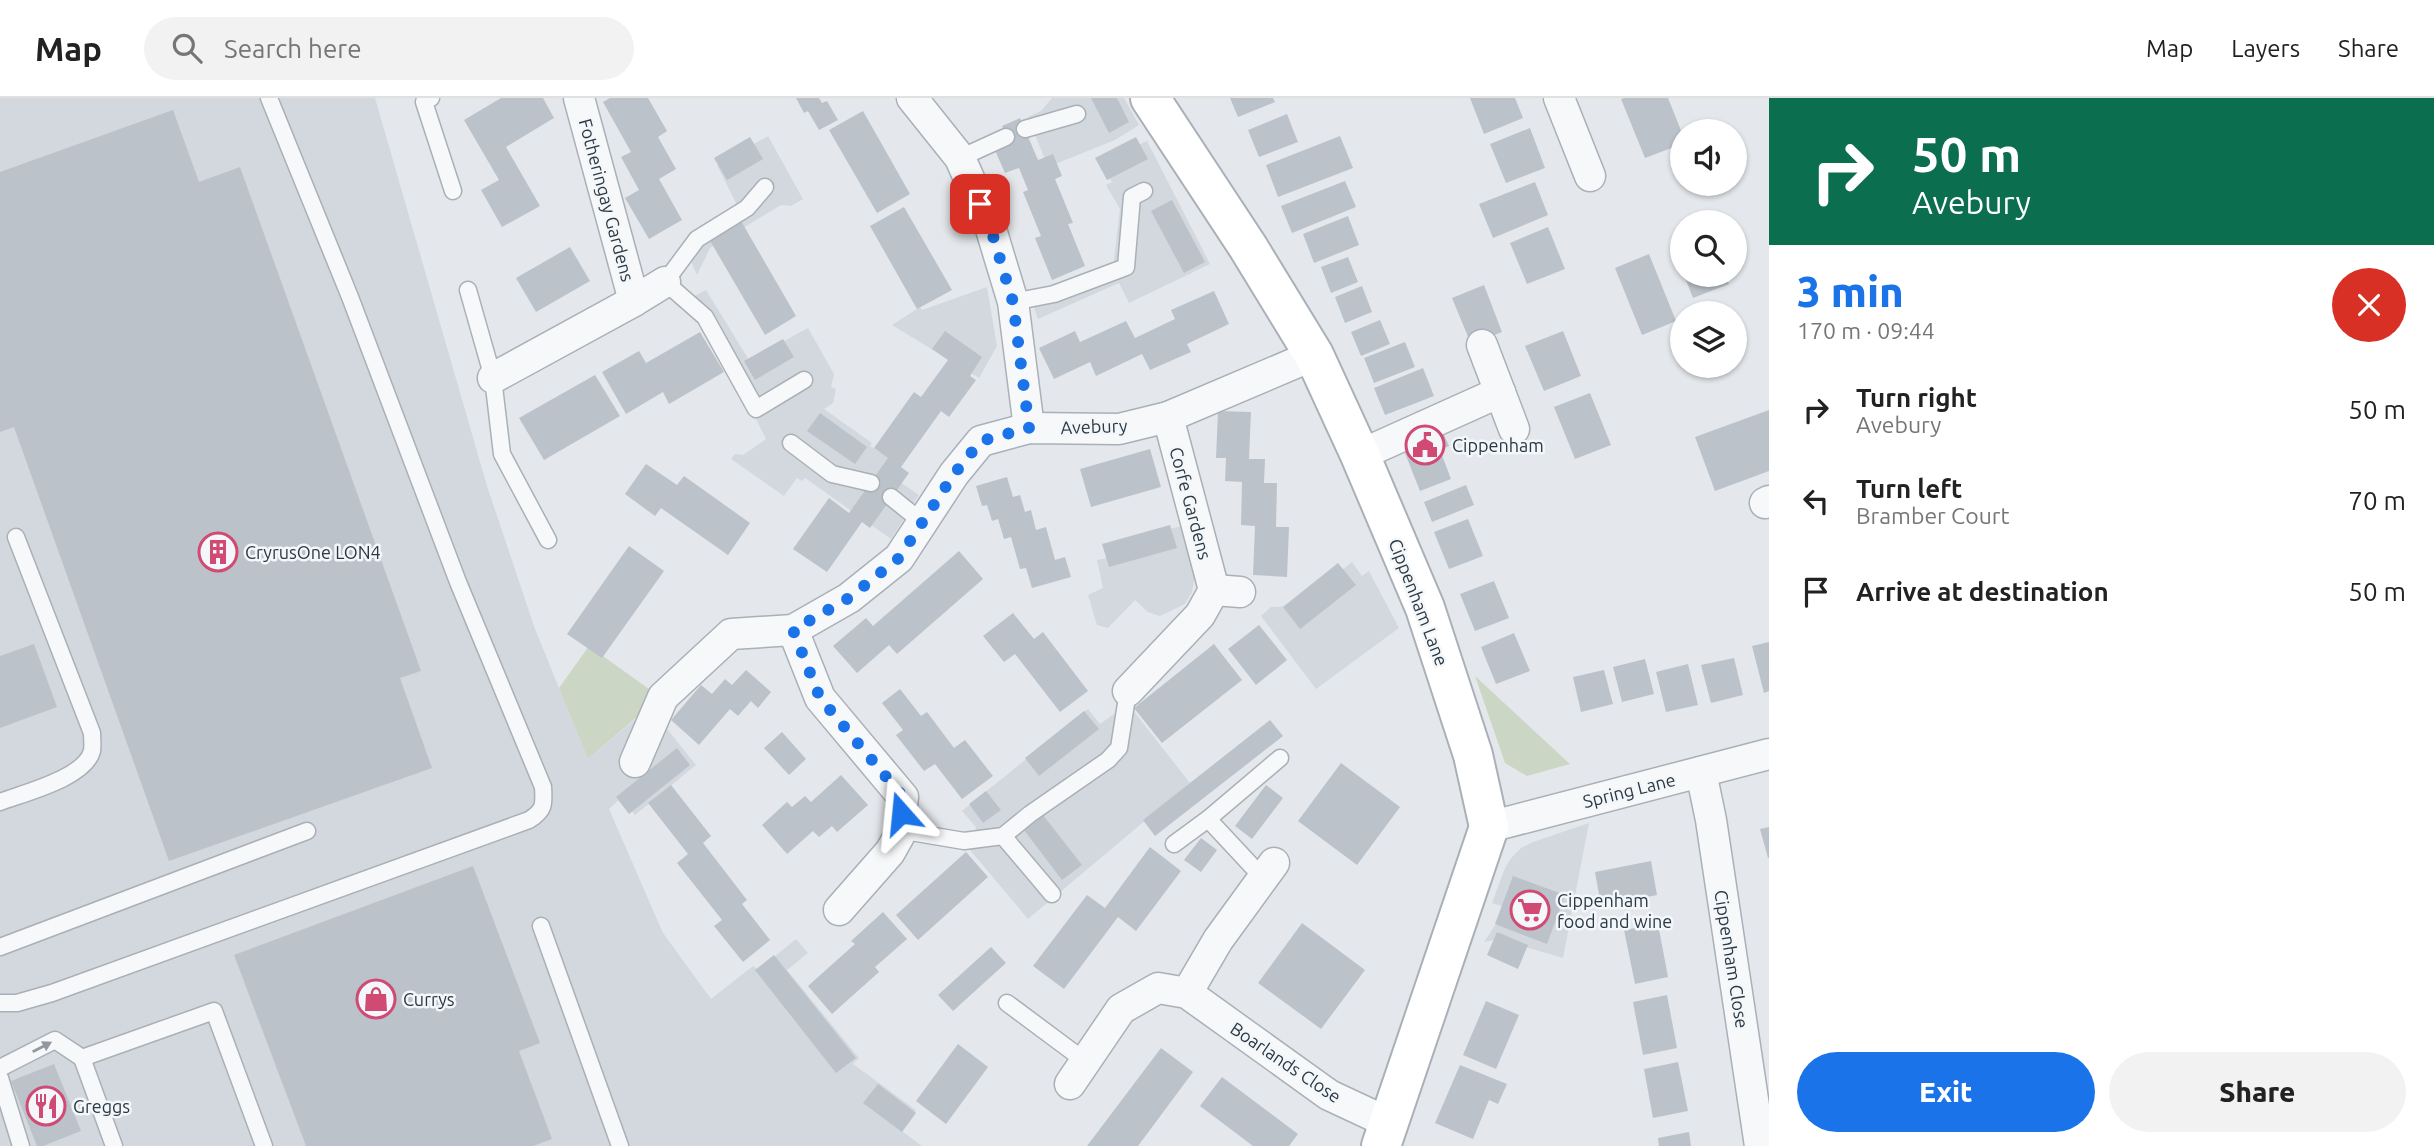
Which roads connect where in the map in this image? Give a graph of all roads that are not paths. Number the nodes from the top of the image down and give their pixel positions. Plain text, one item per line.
1 (269, 98) edge
2 (431, 98) edge
3 (579, 98) edge
4 (912, 98) edge
5 (1150, 98) edge
6 (1559, 98) edge
7 (1077, 114) dead end
8 (1025, 129) dead end
9 (1006, 137) dead end
10 (960, 158) junction
11 (1590, 176) dead end
12 (765, 187) dead end
13 (453, 191) dead end
14 (1144, 191) dead end
15 (665, 282) junction
16 (468, 290) dead end
17 (634, 301) junction
18 (1013, 302) junction
19 (1482, 345) dead end
20 (1314, 355) junction
21 (493, 378) junction
22 (804, 380) dead end
23 (1500, 392) junction
24 (1168, 417) junction
25 (1029, 428) junction
26 (1514, 429) dead end
27 (791, 443) dead end
28 (1360, 455) junction
29 (871, 483) dead end
30 (891, 498) dead end
31 (922, 522) junction
32 (16, 537) dead end
33 (548, 540) dead end
34 (793, 630) junction
35 (1128, 691) joint
36 (1769, 754) edge
37 (1280, 758) dead end
38 (635, 762) dead end
39 (1701, 772) junction
40 (0, 802) edge
41 (1208, 819) junction
42 (1489, 827) junction
43 (899, 830) junction
44 (307, 831) dead end
45 (1003, 836) junction
46 (1174, 844) dead end
47 (1269, 871) joint
48 (1052, 894) dead end
49 (839, 910) dead end
50 (541, 926) dead end
51 (0, 947) edge
52 (1187, 993) junction
53 (0, 1003) edge
54 (1007, 1003) dead end
55 (82, 1058) junction
56 (0, 1068) edge
57 (1078, 1072) joint
58 (0, 1078) edge
59 (1385, 1134) edge
60 (21, 1146) edge
61 (114, 1146) edge
62 (264, 1146) edge
63 (620, 1146) edge
64 (1760, 1146) edge

1 - 53 lane
2 - 13 lane
3 - 17 street, Fotheringay Gardens
4 - 10 street
5 - 20 street, Cippenham Lane
6 - 11 street
7 - 8 lane
9 - 10 lane
10 - 18 street
12 - 15 lane
14 - 18 lane
15 - 17 street, Fotheringay Gardens
15 - 22 lane
16 - 21 lane
17 - 21 street, Fotheringay Gardens
18 - 25 street
19 - 23 street
20 - 24 street, Avebury
20 - 28 street, Cippenham Lane
21 - 33 lane
23 - 26 street
23 - 28 street
24 - 25 street, Avebury
24 - 35 street, Corfe Gardens
25 - 31 street, Avebury
27 - 29 lane
28 - 42 street, Cippenham Lane
30 - 31 lane
31 - 34 street, Avebury
32 - 40 lane
34 - 38 street, Avebury
34 - 43 street
35 - 45 lane
36 - 39 street, Spring Lane
37 - 41 lane
39 - 42 street, Spring Lane
39 - 64 street, Cippenham Close
41 - 46 lane
41 - 47 lane
42 - 59 street
43 - 45 lane
43 - 49 street
44 - 51 lane
45 - 48 lane
47 - 52 street
50 - 63 lane
52 - 57 street
52 - 59 street, Boarlands Close
54 - 57 lane
56 -> 55 lane
55 - 61 lane
55 - 62 lane
58 - 60 lane

